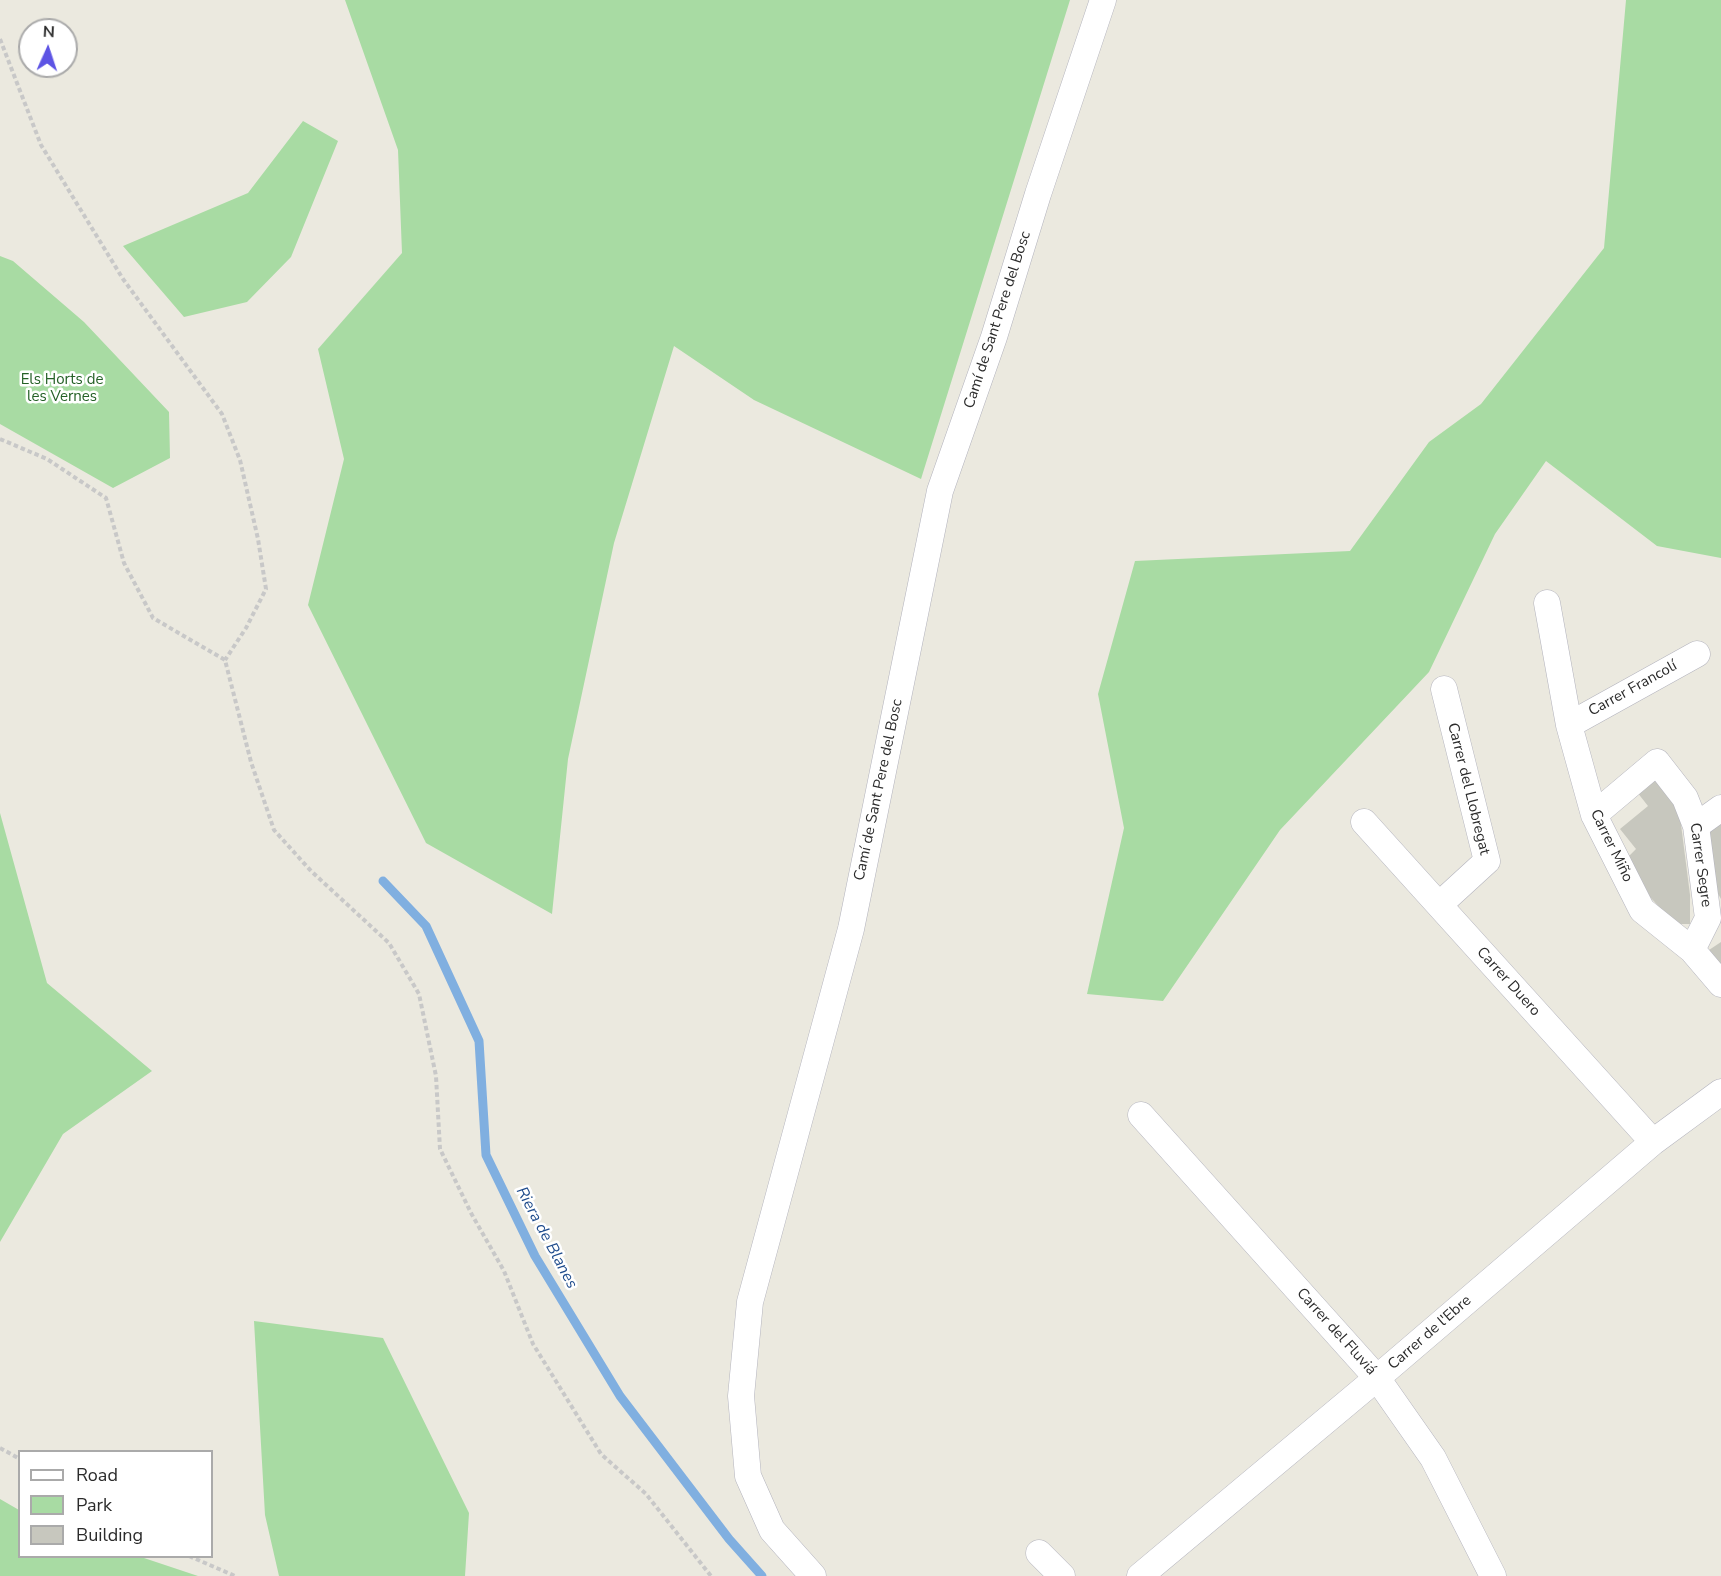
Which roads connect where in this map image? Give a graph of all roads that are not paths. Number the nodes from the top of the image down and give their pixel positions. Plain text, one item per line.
1 (1103, 0) edge
2 (1546, 603) dead end
3 (1697, 654) dead end
4 (1444, 689) dead end
5 (1569, 725) junction
6 (1721, 808) edge
7 (1594, 815) junction
8 (1364, 822) dead end
9 (1696, 826) junction
10 (1439, 905) junction
11 (1721, 928) edge
12 (1692, 950) junction
13 (1721, 984) edge
14 (1721, 1092) edge
15 (1141, 1115) dead end
16 (1653, 1142) junction
17 (1377, 1378) junction
18 (1040, 1553) dead end
19 (813, 1576) edge
20 (1062, 1576) edge
21 (1140, 1576) edge
22 (1493, 1576) edge

1 - 19 street, Camí de Sant Pere del Bosc
2 - 5 street, Carrer Miño
3 - 5 street, Carrer Francolí
4 - 10 street, Carrer del Llobregat
5 - 7 street, Carrer Miño
6 - 9 street
7 - 9 street, Carrer Segre
7 - 12 street, Carrer Miño
8 - 10 street, Carrer Duero
9 - 12 street, Carrer Segre
10 - 16 street, Carrer Duero
11 - 12 street
12 - 13 street, Carrer Miño
14 - 16 street, Carrer de l'Ebre
15 - 17 street, Carrer del Fluviá
16 - 17 street, Carrer de l'Ebre
17 - 21 street, Carrer de l'Ebre
17 - 22 street, Carrer del Fluviá
18 - 20 street

